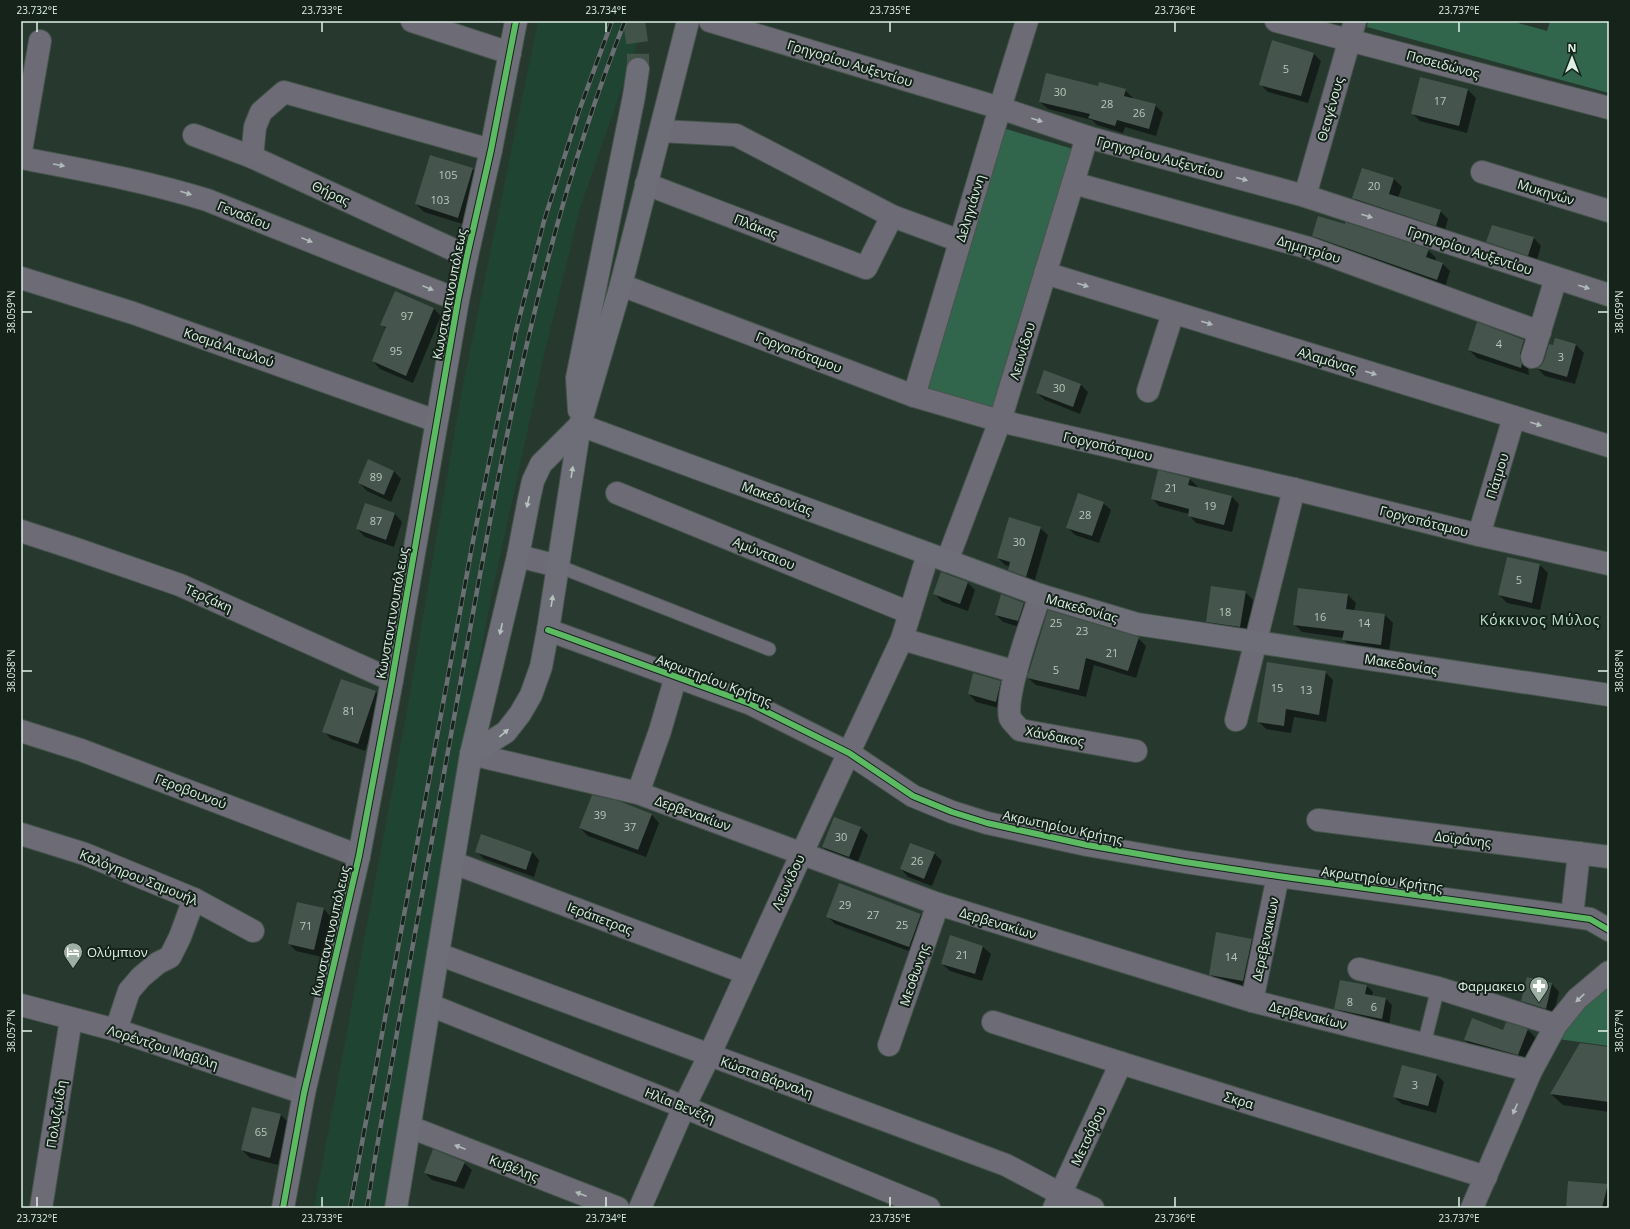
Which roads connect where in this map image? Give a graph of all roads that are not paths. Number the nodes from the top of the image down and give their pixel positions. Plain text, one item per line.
1 (412, 21) edge
2 (516, 21) edge
3 (688, 21) edge
4 (710, 21) edge
5 (1027, 21) edge
6 (1276, 21) edge
7 (1352, 30) edge
8 (40, 41) dead end
9 (510, 53) junction
10 (638, 69) tunnel mouth
11 (1000, 108) junction
12 (1609, 108) edge
13 (661, 131) junction
14 (194, 135) dead end
15 (1087, 137) junction
16 (491, 150) junction
17 (21, 151) edge
18 (252, 156) junction
19 (21, 158) edge
20 (1482, 172) dead end
21 (1073, 183) junction
22 (646, 184) junction
23 (1305, 196) junction
24 (1609, 211) edge
25 (892, 216) junction
26 (960, 241) junction
27 (467, 256) junction
28 (1045, 273) junction
29 (21, 278) edge
30 (1556, 278) junction
31 (621, 285) junction
32 (1609, 295) edge
33 (458, 300) junction
34 (1173, 313) junction
35 (1540, 332) junction
36 (1532, 357) dead end
37 (1148, 391) dead end
38 (914, 396) junction
39 (1514, 417) junction
40 (436, 421) junction
41 (1000, 421) junction
42 (580, 425) junction
43 (1609, 446) edge
44 (1294, 489) junction
45 (617, 492) dead end
46 (21, 531) edge
47 (1479, 535) junction
48 (518, 556) junction
49 (938, 557) junction
50 (1609, 564) edge
51 (558, 566) junction
52 (1040, 595) junction
53 (910, 613) junction
54 (548, 630) junction
55 (902, 639) junction
56 (1255, 642) junction
57 (769, 649) dead end
58 (1016, 672) junction
59 (676, 676) junction
60 (392, 680) junction
61 (1609, 695) edge
62 (1236, 720) dead end
63 (21, 731) edge
64 (1136, 751) dead end
65 (849, 753) junction
66 (471, 754) junction
67 (638, 792) junction
68 (1318, 820) dead end
69 (21, 834) edge
70 (802, 853) junction
71 (1579, 853) junction
72 (359, 856) junction
73 (1609, 857) edge
74 (454, 863) junction
75 (1278, 876) junction
76 (194, 899) junction
77 (938, 904) junction
78 (1572, 916) junction
79 (1609, 930) edge
80 (253, 931) dead end
81 (438, 954) junction
82 (1359, 969) dead end
83 (1609, 972) edge
84 (746, 973) junction
85 (1438, 988) junction
86 (1252, 1001) junction
87 (21, 1005) edge
88 (430, 1005) junction
89 (71, 1019) junction
90 (993, 1022) dead end
91 (1556, 1025) junction
92 (116, 1030) junction
93 (1424, 1044) junction
94 (889, 1045) dead end
95 (709, 1056) junction
96 (1121, 1063) junction
97 (1531, 1071) junction
98 (304, 1093) junction
99 (684, 1107) junction
100 (410, 1127) junction
101 (1486, 1177) junction
102 (1058, 1201) edge
103 (41, 1208) edge
104 (283, 1208) edge
105 (398, 1208) edge
106 (618, 1208) edge
107 (640, 1208) edge
108 (929, 1208) edge
109 (1092, 1208) edge
110 (1472, 1208) edge

1 - 9 street
2 - 9 street, Κωνσταντινουπόλεως
3 - 13 street
4 - 11 street, Γρηγορίου Αυξεντίου
5 - 11 street, Δεληγιάννη
6 - 7 street, Ποσειδώνος
7 - 12 street, Ποσειδώνος
7 - 23 street, Θεαγένους
8 - 17 street
9 - 16 street, Κωνσταντινουπόλεως
10 - 42 street
11 -> 15 street, Γρηγορίου Αυξεντίου
11 - 26 street, Δεληγιάννη
13 - 22 street
13 - 25 street
14 - 18 street, Θήρας
15 - 21 street, Λεωνίδου
15 -> 23 street, Γρηγορίου Αυξεντίου
16 - 18 street
16 - 27 street, Κωνσταντινουπόλεως
18 - 27 street, Θήρας
19 -> 33 street, Γεναδίου
20 - 24 street, Μυκηνών
21 - 28 street, Λεωνίδου
21 - 35 street, Δημητρίου
22 - 25 street, Πλάκας
22 - 31 street
23 -> 30 street, Γρηγορίου Αυξεντίου
25 - 26 street
26 - 38 street, Δεληγιάννη
27 - 33 street, Κωνσταντινουπόλεως
28 -> 34 street, Αλαμάνας
28 - 41 street, Λεωνίδου
29 - 40 street, Κοσμά Αιτωλού
30 -> 32 street, Γρηγορίου Αυξεντίου
30 - 35 street
31 - 38 street, Γοργοπόταμου
31 - 42 street
33 - 40 street, Κωνσταντινουπόλεως
34 - 37 street
34 -> 39 street, Αλαμάνας
35 - 36 street
38 - 41 street, Γοργοπόταμου
39 -> 43 street, Αλαμάνας
39 - 47 street, Πάτμου
40 - 60 street, Κωνσταντινουπόλεως
41 - 44 street, Γοργοπόταμου
41 - 49 street, Λεωνίδου
42 -> 48 street
42 - 49 street, Μακεδονίας
51 -> 42 street
44 - 47 street, Γοργοπόταμου
44 - 56 street
45 - 53 street, Αμύνταιου
46 - 60 street, Τερζάκη
47 - 50 street, Γοργοπόταμου
48 - 51 street
48 -> 66 street
49 - 52 street, Μακεδονίας
49 - 53 street, Λεωνίδου
54 -> 51 street
51 - 57 lane
52 - 56 street, Μακεδονίας
52 - 58 street, Χάνδακος
53 - 55 street, Λεωνίδου
54 - 59 street, Ακρωτηρίου Κρήτης
66 -> 54 street
55 - 58 street
55 - 65 street, Λεωνίδου
56 - 61 street, Μακεδονίας
56 - 62 street
58 - 64 street, Χάνδακος
59 - 65 street, Ακρωτηρίου Κρήτης
59 - 67 street
60 - 72 street, Κωνσταντινουπόλεως
63 - 72 street, Γεροβουνού
65 - 70 street, Λεωνίδου
65 - 75 street, Ακρωτηρίου Κρήτης
66 - 67 street, Δερβενακίων
66 - 74 street
67 - 70 street, Δερβενακίων
68 - 71 street, Δοϊράνης
69 - 76 street, Καλόγηρου Σαμουήλ
70 - 77 street, Δερβενακίων
70 - 84 street, Λεωνίδου
71 - 73 street, Δοϊράνης
71 - 78 street
72 - 98 street, Κωνσταντινουπόλεως
74 - 81 street
74 - 84 street, Ιεράπετρας
75 - 78 street, Ακρωτηρίου Κρήτης
75 - 86 street, Δερεβενακιων
76 - 80 street, Καλόγηρου Σαμουήλ
76 - 92 street
77 - 86 street, Δερβενακίων
77 - 94 street, Μεοθωνης
78 - 79 street, Ακρωτηρίου Κρήτης
81 - 88 street
81 - 95 street, Κώστα Βάρναλη
82 - 85 street
83 -> 91 street
84 - 95 street, Λεωνίδου
85 - 91 street
85 - 93 lane
86 - 93 street, Δερβενακίων
87 - 89 street, Λορέντζου Μαβίλη
88 - 99 street, Ηλία Βενέζη
88 - 100 street
89 - 92 street, Λορέντζου Μαβίλη
89 - 103 street, Πολυζωίδη
90 - 96 street, Σκρα
91 - 97 street
92 - 98 street, Λορέντζου Μαβίλη
93 - 97 street, Δερβενακίων
95 - 99 street, Λεωνίδου
95 - 102 street, Κώστα Βάρναλη
96 - 101 street, Σκρα
96 - 102 street, Μετσόβου
97 -> 101 street
98 - 104 street, Κωνσταντινουπόλεως
99 - 107 street, Λεωνίδου
99 - 108 street, Ηλία Βενέζη
100 - 105 street
106 -> 100 street, Κυβέλης
101 - 110 street
102 - 109 street, Κώστα Βάρναλη

